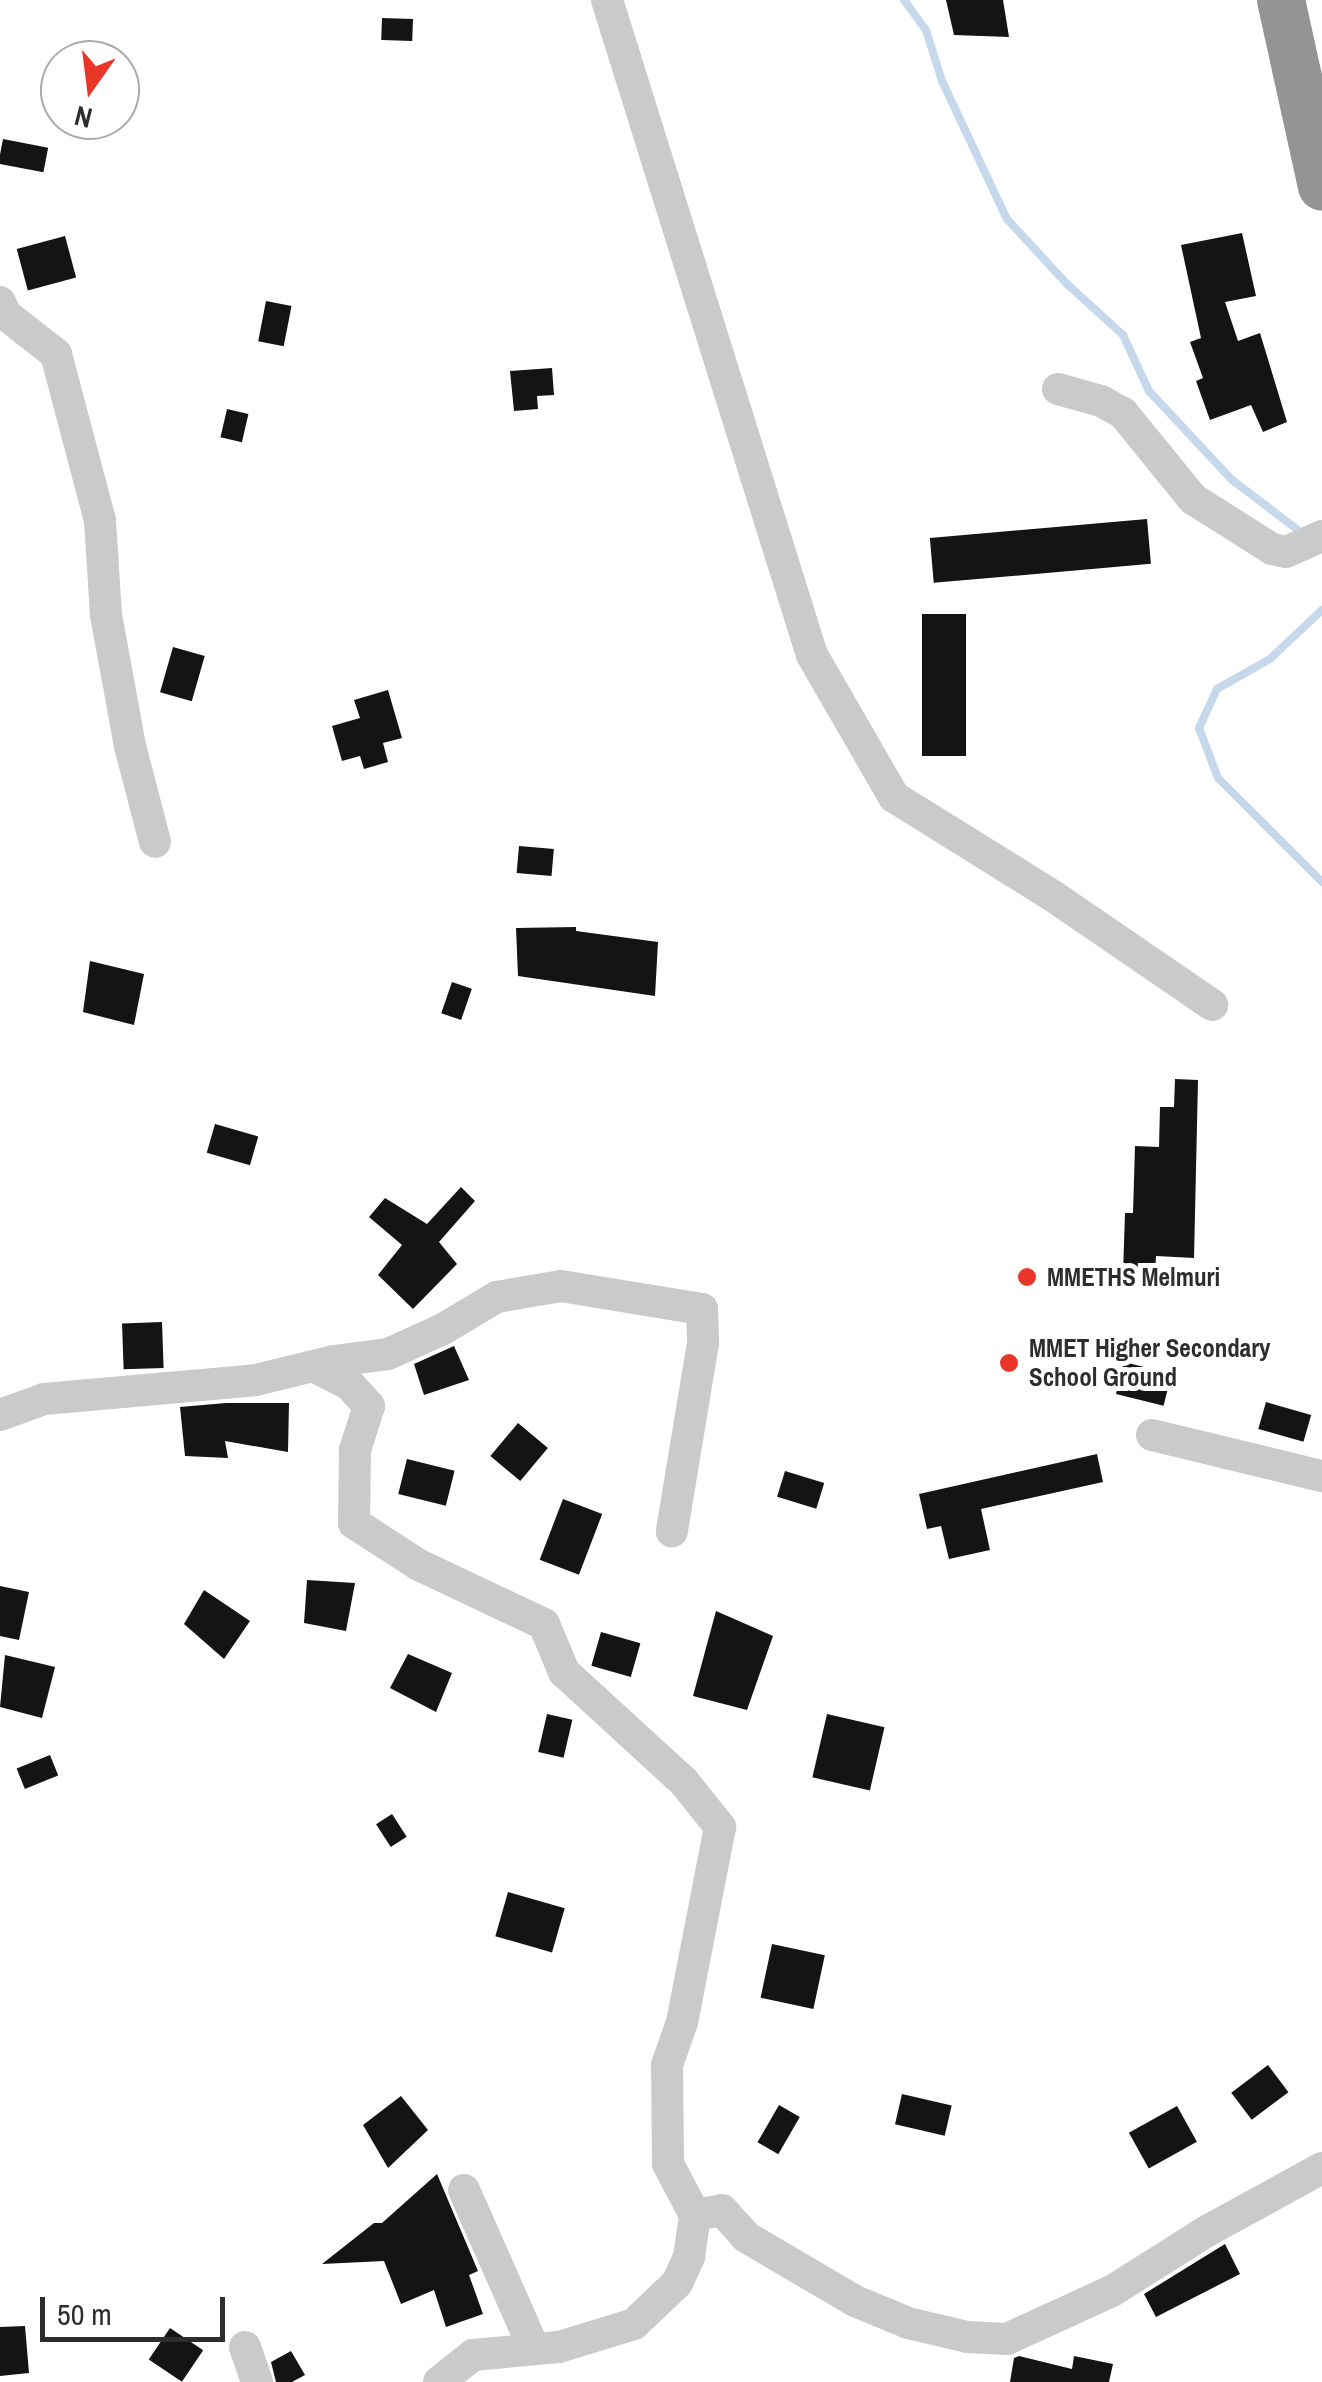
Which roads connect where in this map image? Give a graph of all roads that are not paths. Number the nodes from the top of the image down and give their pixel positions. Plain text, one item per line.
1 (607, 0) edge
2 (1281, 0) edge
3 (1322, 187) edge
4 (0, 302) edge
5 (1058, 388) dead end
6 (1322, 536) edge
7 (155, 842) dead end
8 (1212, 1005) dead end
9 (315, 1368) junction
10 (0, 1415) edge
11 (1152, 1435) dead end
12 (1322, 1476) edge
13 (672, 1530) dead end
14 (1322, 2168) edge
15 (464, 2190) dead end
16 (695, 2216) junction
17 (245, 2347) dead end
18 (534, 2349) junction
19 (257, 2382) edge
20 (438, 2382) edge

1 - 8 street
2 - 3 highway
4 - 7 street
5 - 6 street
9 - 10 street
9 - 13 street
9 - 16 street
11 - 12 street
14 - 16 street
15 - 18 street
16 - 18 street
17 - 19 street
18 - 20 street

